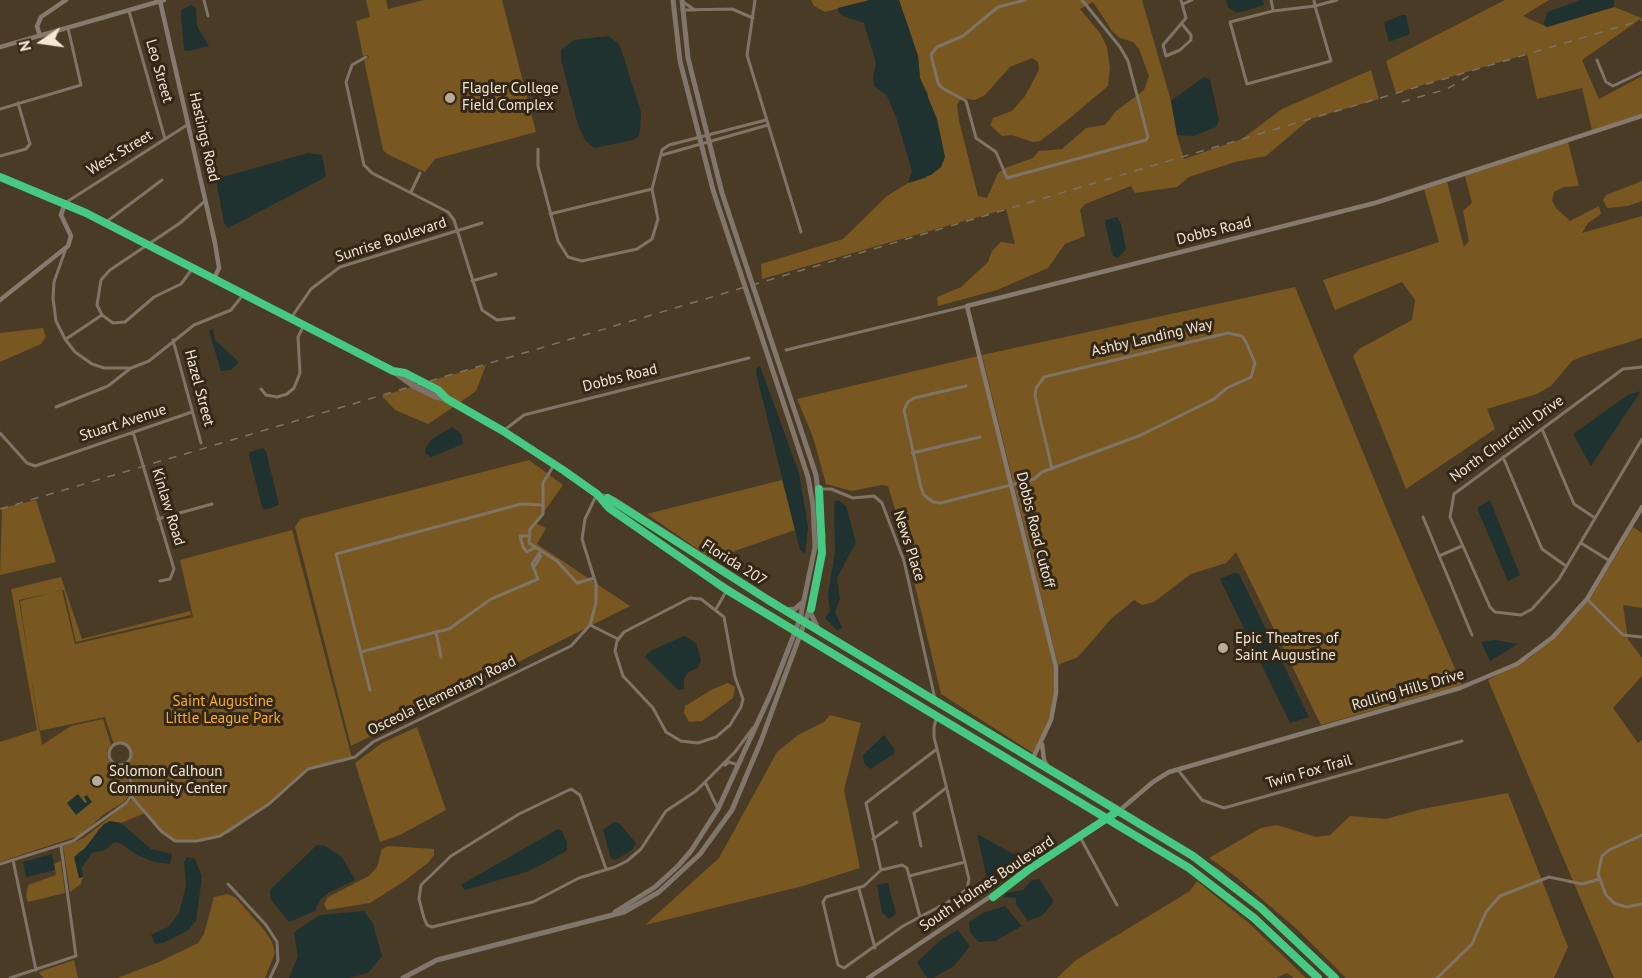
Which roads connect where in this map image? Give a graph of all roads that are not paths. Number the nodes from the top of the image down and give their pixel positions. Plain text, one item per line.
1 (66, 0) edge
2 (204, 0) edge
3 (675, 0) edge
4 (682, 0) edge
5 (755, 0) edge
6 (1025, 0) edge
7 (1082, 0) edge
8 (1192, 0) edge
9 (1271, 0) edge
10 (1314, 0) edge
11 (1337, 0) edge
12 (162, 1) edge
13 (1182, 2) edge
14 (144, 3) edge
15 (1316, 6) junction
16 (128, 10) junction
17 (682, 10) junction
18 (695, 11) junction
19 (1273, 11) junction
20 (208, 16) dead end
21 (753, 18) junction
22 (1182, 24) junction
23 (683, 26) junction
24 (68, 28) junction
25 (40, 36) junction
26 (0, 47) edge
27 (366, 57) dead end
28 (1597, 60) dead end
29 (1642, 72) edge
30 (18, 103) junction
31 (0, 109) edge
32 (1642, 116) edge
33 (766, 120) junction
34 (189, 124) junction
35 (768, 125) junction
36 (706, 134) junction
37 (698, 136) junction
38 (165, 139) junction
39 (708, 140) junction
40 (700, 143) junction
41 (538, 149) dead end
42 (662, 154) junction
43 (0, 156) edge
44 (420, 172) dead end
45 (0, 177) edge
46 (162, 180) dead end
47 (652, 189) junction
48 (411, 192) junction
49 (205, 201) junction
50 (64, 203) junction
51 (550, 214) junction
52 (106, 222) junction
53 (482, 223) dead end
54 (457, 231) junction
55 (801, 232) dead end
56 (148, 244) junction
57 (65, 249) junction
58 (193, 268) junction
59 (496, 274) dead end
60 (214, 279) junction
61 (472, 281) junction
62 (244, 294) junction
63 (0, 300) edge
64 (967, 306) junction
65 (102, 315) junction
66 (291, 318) junction
67 (514, 318) dead end
68 (304, 325) junction
69 (65, 339) junction
70 (173, 340) junction
71 (786, 350) dead end
72 (748, 358) dead end
73 (1642, 367) edge
74 (131, 368) junction
75 (966, 386) dead end
76 (261, 389) dead end
77 (56, 406) dead end
78 (192, 412) junction
79 (1542, 429) junction
80 (503, 431) junction
81 (133, 432) junction
82 (0, 433) edge
83 (980, 437) dead end
84 (1642, 439) edge
85 (201, 442) dead end
86 (912, 453) junction
87 (1503, 457) junction
88 (803, 458) junction
89 (555, 465) junction
90 (1052, 469) junction
91 (1012, 484) junction
92 (819, 489) junction
93 (597, 494) junction
94 (212, 504) dead end
95 (543, 505) junction
96 (1642, 507) edge
97 (1423, 517) dead end
98 (1595, 518) junction
99 (158, 519) junction
100 (528, 536) junction
101 (1581, 543) junction
102 (1462, 546) junction
103 (534, 548) junction
104 (540, 553) junction
105 (1439, 556) junction
106 (1610, 561) junction
107 (1566, 566) junction
108 (594, 578) junction
109 (160, 581) dead end
110 (727, 590) junction
111 (1587, 599) junction
112 (805, 601) junction
113 (716, 609) junction
114 (810, 609) junction
115 (785, 610) junction
116 (803, 621) junction
117 (590, 625) junction
118 (819, 631) junction
119 (436, 632) junction
120 (799, 633) junction
121 (1472, 635) dead end
122 (1642, 637) edge
123 (618, 639) junction
124 (361, 652) junction
125 (441, 657) dead end
126 (370, 690) dead end
127 (935, 699) junction
128 (938, 715) junction
129 (761, 716) junction
130 (1042, 741) junction
131 (1462, 741) dead end
132 (937, 749) junction
133 (1005, 756) junction
134 (1033, 758) junction
135 (126, 764) junction
136 (739, 766) junction
137 (720, 767) junction
138 (1048, 767) junction
139 (1027, 768) junction
140 (1177, 769) junction
141 (705, 782) junction
142 (946, 788) junction
143 (131, 796) junction
144 (718, 809) junction
145 (1120, 810) junction
146 (1107, 817) junction
147 (727, 818) junction
148 (897, 822) dead end
149 (1079, 836) junction
150 (1642, 836) edge
151 (873, 839) junction
152 (61, 845) junction
153 (921, 846) dead end
154 (13, 860) junction
155 (965, 862) junction
156 (0, 864) edge
157 (606, 869) junction
158 (881, 870) junction
159 (909, 876) junction
160 (1600, 879) junction
161 (228, 884) dead end
162 (859, 889) junction
163 (1642, 904) edge
164 (1117, 905) dead end
165 (611, 914) junction
166 (920, 917) junction
167 (875, 948) junction
168 (36, 970) junction
169 (10, 978) edge
170 (270, 978) edge
171 (403, 978) edge
172 (868, 978) edge
173 (1318, 978) edge
174 (1335, 978) edge
175 (1437, 978) edge

1 - 25 street
2 - 20 street
3 - 17 main road
3 - 37 main road
4 - 17 main road
4 - 18 street
5 - 21 street
6 - 7 street
8 - 13 street
9 - 19 street
10 - 15 street
11 - 15 street
12 - 14 street
12 - 34 street, Hastings Road
13 - 22 street
14 - 16 street
15 - 19 street
15 - 19 street
16 - 24 street
16 - 38 street, Leo Street
17 - 18 street
17 - 23 main road
18 - 21 street
18 - 23 street
21 - 33 street
22 - 22 street
23 - 36 main road
24 - 25 street
24 - 30 street
25 - 26 street
27 - 48 street
28 - 29 street
30 - 31 street
30 - 43 street
32 - 64 street, Dobbs Road
33 - 35 street
33 - 36 street
34 - 38 street, West Street
34 - 49 street, Hastings Road
35 - 39 street
35 - 55 street
36 - 37 street
36 - 39 main road
37 - 40 main road
37 - 42 street
38 - 50 street, West Street
39 - 40 street
39 - 92 main road
40 - 42 street
40 - 88 main road
41 - 51 street
42 - 47 street
44 - 48 street
45 - 50 highway
46 - 52 street
47 - 51 street
47 - 51 street
48 - 54 street
49 - 56 street
49 - 60 street, Hastings Road
50 - 52 highway
50 - 57 street
52 - 56 highway
53 - 54 street, Sunrise Boulevard
54 - 61 street
54 - 66 street, Sunrise Boulevard
56 - 58 highway
56 - 65 street
57 - 63 street
57 - 69 street
58 - 60 highway
58 - 65 street
59 - 61 street
60 - 62 highway
61 - 67 street
62 - 66 highway
62 - 70 street
64 - 71 street, Dobbs Road
64 - 91 street, Dobbs Road Cutoff
65 - 69 street
66 - 68 highway
68 - 76 street
68 - 80 highway
69 - 74 street
70 - 74 street
70 - 78 street, Hazel Street
72 - 80 street, Dobbs Road
73 - 79 street, North Churchill Drive
74 - 77 street
75 - 86 street
78 - 81 street, Stuart Avenue
78 - 85 street, Hazel Street
79 - 87 street, North Churchill Drive
79 - 98 street
80 - 89 highway
81 - 82 street, Stuart Avenue
81 - 99 street, Kinlaw Road
83 - 86 street
84 - 98 street, North Churchill Drive
86 - 91 street, Ashby Landing Way
87 - 102 street, North Churchill Drive
87 - 107 street
88 - 92 main road
88 - 112 main road
89 - 93 highway
89 - 95 street
90 - 90 street, Ashby Landing Way
90 - 91 street, Ashby Landing Way
91 - 130 street, Dobbs Road Cutoff
92 - 114 main road
92 - 127 street, News Place
93 - 108 street
93 - 110 highway
93 - 115 highway, Florida 207
94 - 99 street
95 - 100 street
95 - 124 street
96 - 106 street, Rolling Hills Drive
97 - 105 street
98 - 101 street, North Churchill Drive
99 - 109 street, Kinlaw Road
100 - 103 street
100 - 103 street
101 - 106 street
101 - 107 street, North Churchill Drive
102 - 105 street
102 - 107 street, North Churchill Drive
103 - 104 street
104 - 108 street
104 - 119 street
105 - 121 street
106 - 111 street, Rolling Hills Drive
108 - 117 street
110 - 113 street
110 - 120 highway
111 - 122 street
111 - 140 street, Rolling Hills Drive
112 - 115 main road
112 - 116 main road
113 - 123 street
113 - 123 street
114 - 116 main road
114 - 118 main road
115 - 116 highway, Florida 207
116 - 118 main road
116 - 120 main road
117 - 123 street
117 - 143 street, Osceola Elementary Road
118 - 127 highway
119 - 124 street
119 - 125 street
120 - 128 highway
120 - 129 main road
120 - 147 main road
124 - 126 street
127 - 134 highway
128 - 132 street
128 - 133 highway
129 - 136 main road
129 - 137 street
130 - 134 street, Dobbs Road Cutoff
130 - 138 street
131 - 140 street, Twin Fox Trail
132 - 142 street
132 - 151 street
133 - 134 highway
133 - 139 highway
134 - 138 highway
135 - 135 street
135 - 143 street
136 - 137 street
136 - 144 main road
137 - 141 street
138 - 139 highway
138 - 145 highway
139 - 146 highway
140 - 145 street, Rolling Hills Drive
141 - 144 street
141 - 157 street
142 - 153 street
142 - 155 street
143 - 152 street
144 - 147 main road
144 - 165 main road
145 - 146 street, South Holmes Boulevard
145 - 174 highway
146 - 149 street, South Holmes Boulevard
146 - 173 highway
147 - 165 main road
148 - 151 street
149 - 164 street
149 - 172 street, South Holmes Boulevard
150 - 160 street
151 - 158 street
152 - 154 street
152 - 168 street
154 - 156 street
154 - 168 street
155 - 159 street
155 - 166 street
157 - 157 street
158 - 159 street
158 - 162 street
159 - 166 street
160 - 163 street
160 - 175 street
161 - 170 street
162 - 167 street
162 - 167 street
165 - 171 main road
166 - 167 street
168 - 169 street

